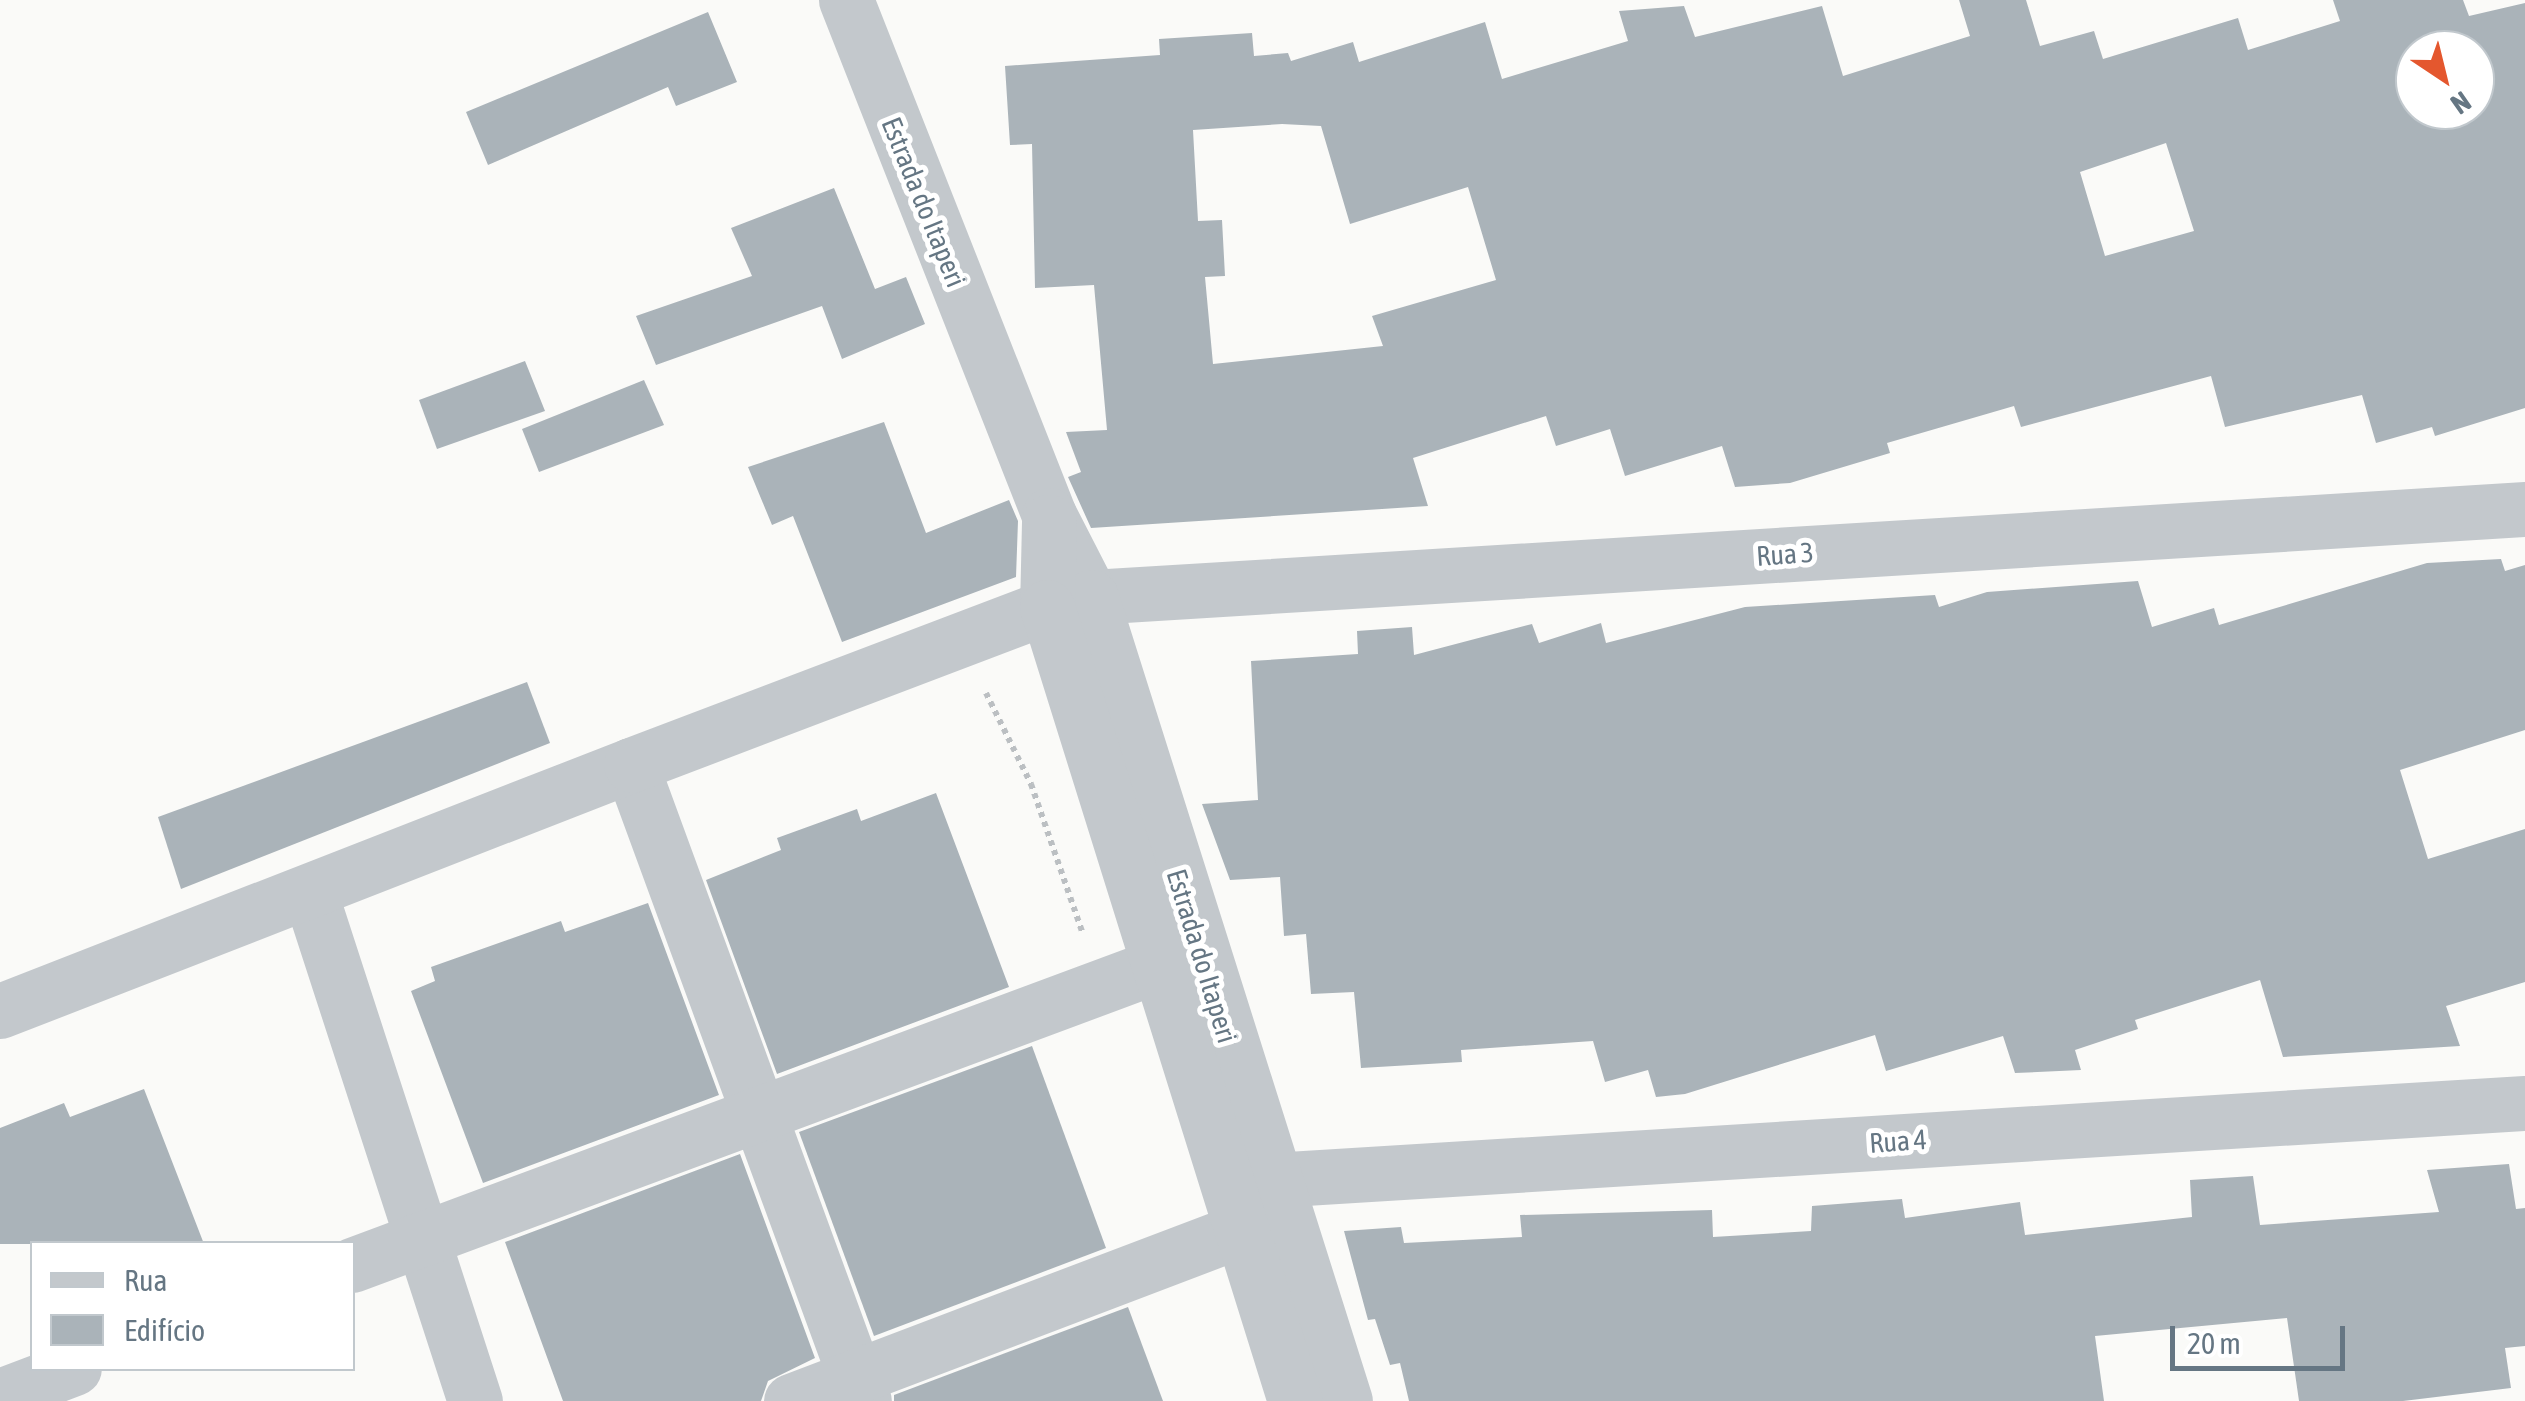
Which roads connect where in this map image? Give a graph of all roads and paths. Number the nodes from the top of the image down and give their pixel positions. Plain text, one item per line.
1 (848, 0) edge
2 (2525, 509) edge
3 (1069, 602) junction
4 (631, 765) junction
5 (310, 893) junction
6 (1159, 966) junction
7 (0, 1010) edge
8 (2525, 1102) edge
9 (757, 1119) junction
10 (1272, 1180) junction
11 (1242, 1230) junction
12 (422, 1239) junction
13 (355, 1264) edge
14 (66, 1371) edge
15 (860, 1389) edge
16 (0, 1396) edge
17 (475, 1401) edge
18 (791, 1401) edge
19 (1295, 1401) edge
20 (1345, 1401) edge

1 - 3 street, Estrada do Itaperi
2 - 3 street, Rua 3
3 - 4 street, Rua 3
3 - 6 street, Estrada do Itaperi
3 - 10 street, Estrada do Itaperi
4 - 5 street, Rua 3
4 - 9 street
5 - 7 street, Rua 3
5 - 12 street
6 - 9 street
6 - 11 street, Estrada do Itaperi
8 - 10 street, Rua 4
9 - 12 street
9 - 15 street
10 - 20 street, Estrada do Itaperi
11 - 15 street
11 - 19 street, Estrada do Itaperi
12 - 13 street
12 - 17 street
14 - 16 street
15 - 18 street

